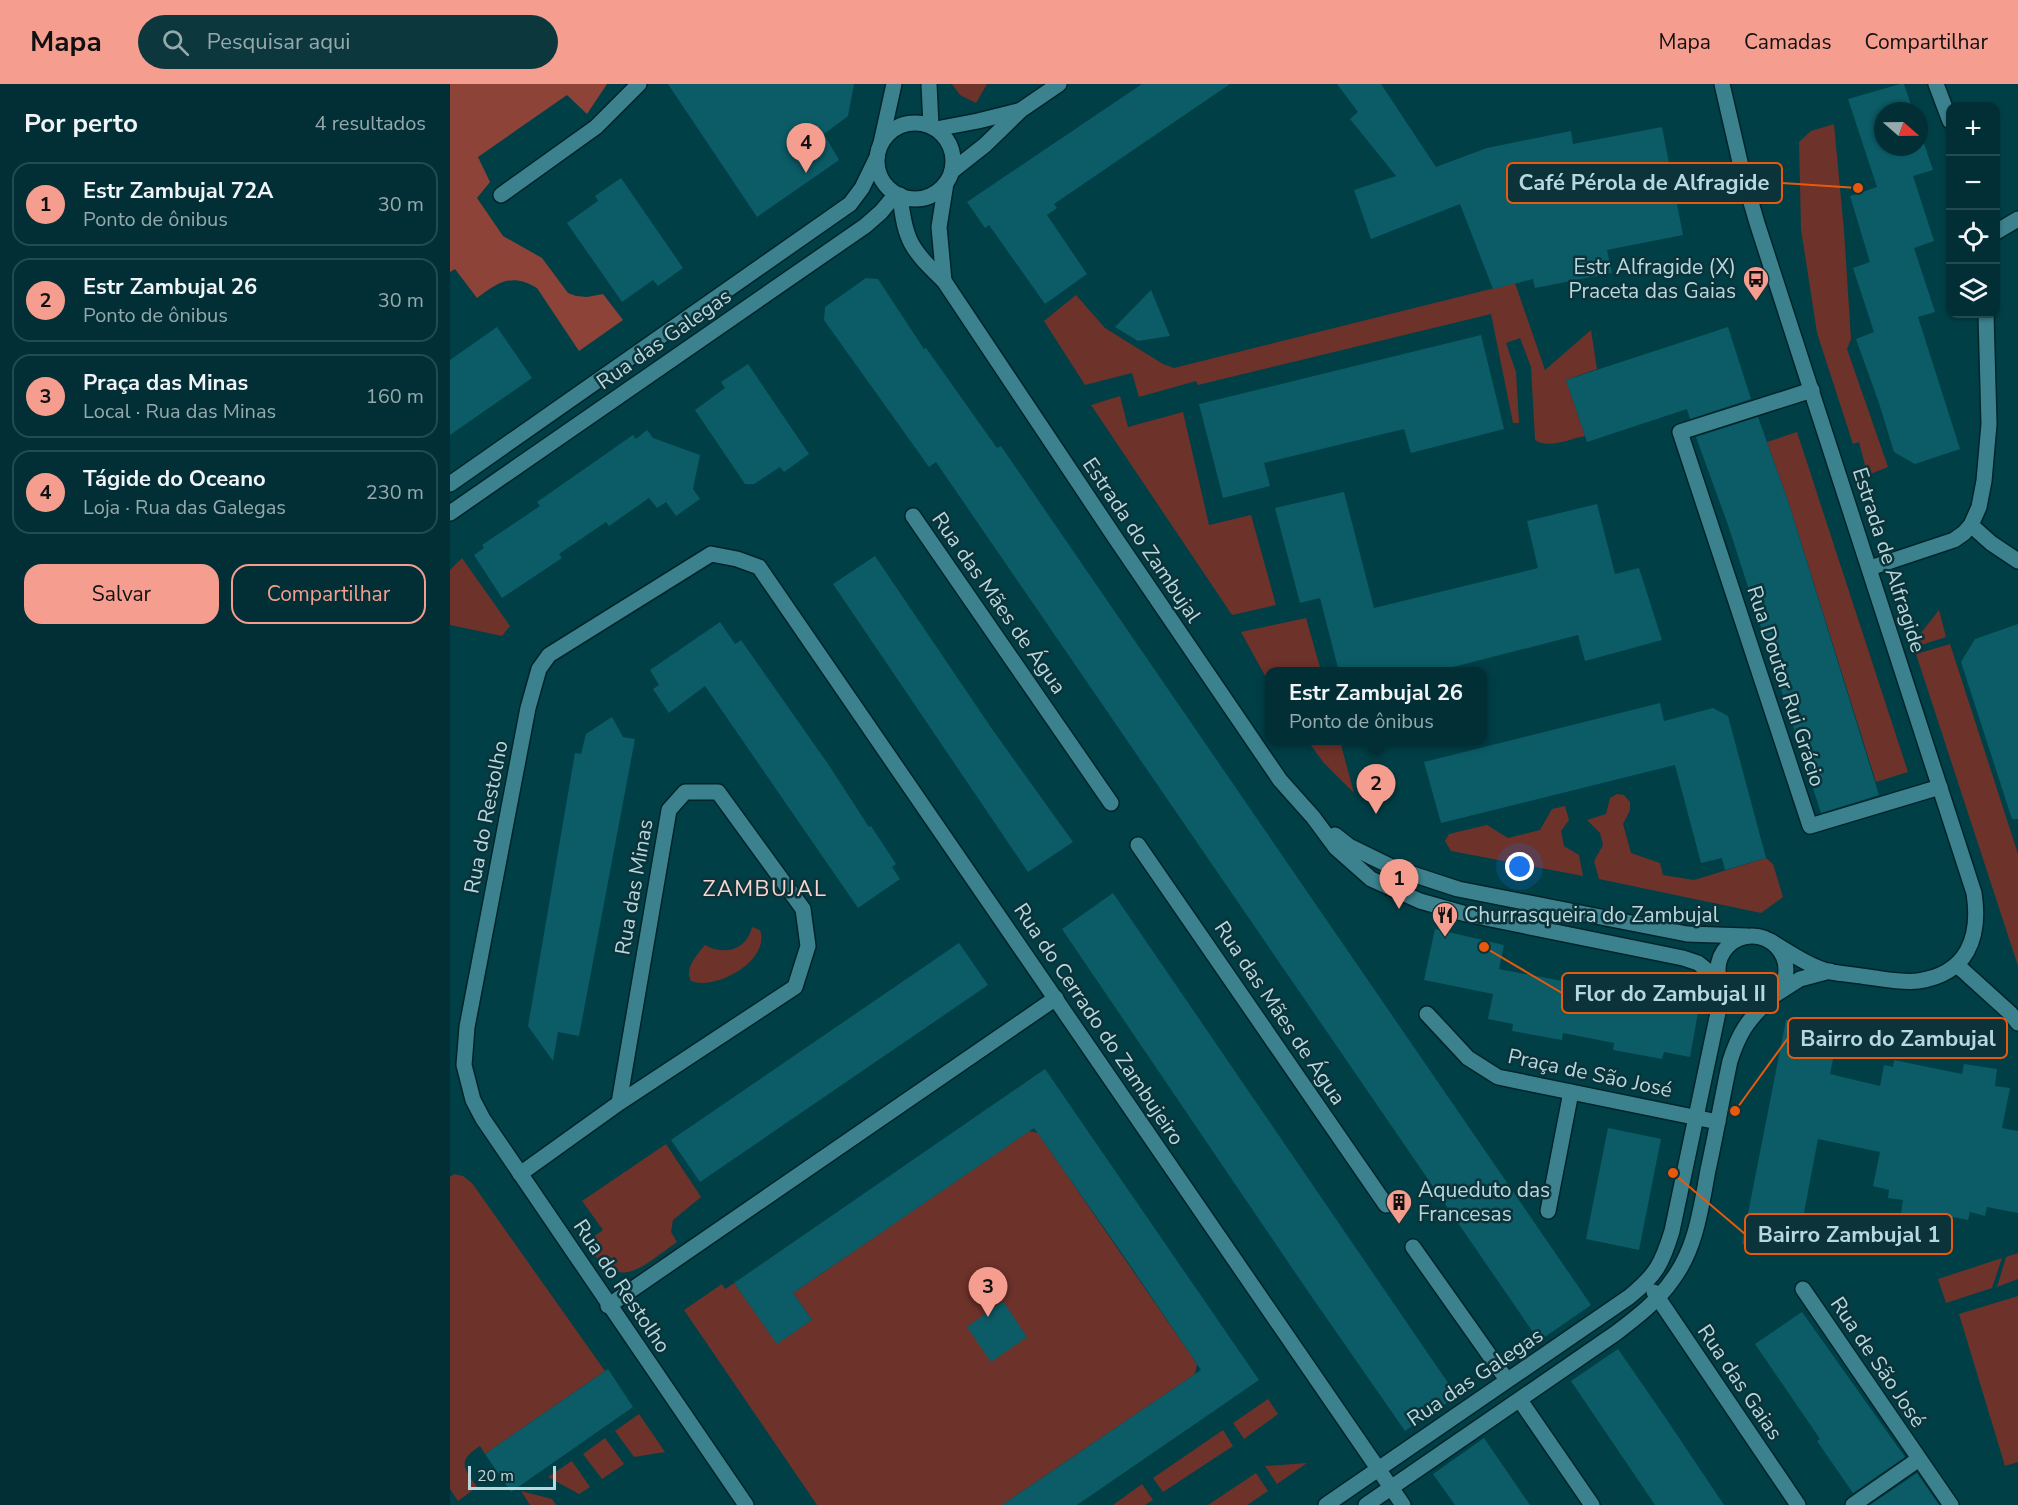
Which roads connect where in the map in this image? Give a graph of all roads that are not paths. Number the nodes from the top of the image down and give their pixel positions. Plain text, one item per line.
1 (894, 84) edge
2 (929, 84) edge
3 (1059, 84) edge
4 (1722, 84) edge
5 (1936, 84) edge
6 (637, 86) edge
7 (1021, 110) junction
8 (1946, 110) edge
9 (933, 128) junction
10 (879, 152) junction
11 (949, 177) junction
12 (898, 194) junction
13 (501, 195) dead end
14 (2018, 219) edge
15 (2000, 229) edge
16 (944, 281) junction
17 (1986, 318) edge
18 (1812, 390) junction
19 (579, 394) junction
20 (592, 414) junction
21 (450, 484) edge
22 (450, 513) edge
23 (913, 516) dead end
24 (1971, 525) junction
25 (2018, 561) edge
26 (759, 567) joint
27 (1870, 568) junction
28 (1940, 787) junction
29 (1111, 803) dead end
30 (1313, 817) junction
31 (1138, 845) dead end
32 (1747, 936) junction
33 (1770, 941) junction
34 (1957, 965) junction
35 (1830, 971) junction
36 (1721, 984) junction
37 (1773, 997) junction
38 (1056, 998) junction
39 (1427, 1014) dead end
40 (2018, 1023) edge
41 (1571, 1092) junction
42 (619, 1103) junction
43 (1696, 1117) junction
44 (1718, 1122) junction
45 (520, 1174) junction
46 (1386, 1206) dead end
47 (1548, 1211) dead end
48 (1413, 1247) dead end
49 (1647, 1282) junction
50 (1803, 1289) dead end
51 (1658, 1298) junction
52 (608, 1305) junction
53 (1502, 1373) dead end
54 (1524, 1406) dead end
55 (1919, 1459) junction
56 (1378, 1468) junction
57 (1391, 1488) junction
58 (746, 1505) edge
59 (1326, 1505) edge
60 (1366, 1505) edge
61 (1403, 1505) edge
62 (1592, 1505) edge
63 (1798, 1505) edge
64 (1853, 1505) edge
65 (1951, 1505) edge

1 - 10 street
2 - 9 street
3 - 7 street
4 - 18 street, Estrada de Alfragide
5 - 8 street
6 - 13 street
7 - 9 street
7 - 11 street
9 - 10 street
9 - 11 street
10 - 12 street
10 - 19 street, Rua das Galegas
11 - 12 street
11 - 16 street, Estrada do Zambujal
12 - 16 street, Estrada do Zambujal
12 - 20 street, Rua das Galegas
14 - 15 street
16 - 30 street, Estrada do Zambujal
17 - 24 street
18 - 27 street, Estrada de Alfragide
18 - 28 street, Rua Doutor Rui Grácio
19 - 20 street
19 - 21 street, Rua das Galegas
20 - 22 street, Rua das Galegas
23 - 29 street, Rua das Mães de Água
24 - 25 street
24 - 27 street
26 - 38 street, Rua do Cerrado do Zambujeiro
26 - 45 street, Rua do Restolho
27 - 28 street, Estrada de Alfragide
28 - 34 street, Estrada de Alfragide
30 - 32 street, Estrada do Zambujal
30 - 36 street, Estrada do Zambujal
31 - 46 street, Rua das Mães de Água
32 - 33 street
32 - 36 street
33 - 35 street
33 - 37 street
34 - 35 street
34 - 40 street
35 - 37 street
36 - 37 street
36 - 43 street, Praça de São José
37 - 44 street
38 - 52 street
38 - 56 street, Rua do Cerrado do Zambujeiro
39 - 41 street, Praça de São José
41 - 43 street, Praça de São José
41 - 47 street
42 - 42 street, Rua das Minas
42 - 45 street, Rua das Minas
43 - 44 street, Praça de São José
43 - 49 street, Praça de São José
44 - 51 street
45 - 52 street, Rua do Restolho
48 - 53 street
49 - 51 street, Rua das Gaias
49 - 56 street, Rua das Galegas
50 - 55 street, Rua de São José
51 - 57 street, Rua das Galegas
51 - 63 street, Rua das Gaias
52 - 58 street, Rua do Restolho
54 - 62 street
55 - 64 street, Rua de São José
55 - 65 street, Rua de São José
56 - 57 street, Rua do Cerrado do Zambujeiro
56 - 59 street, Rua das Galegas
57 - 60 street, Rua das Galegas
57 - 61 street, Rua do Cerrado do Zambujeiro

